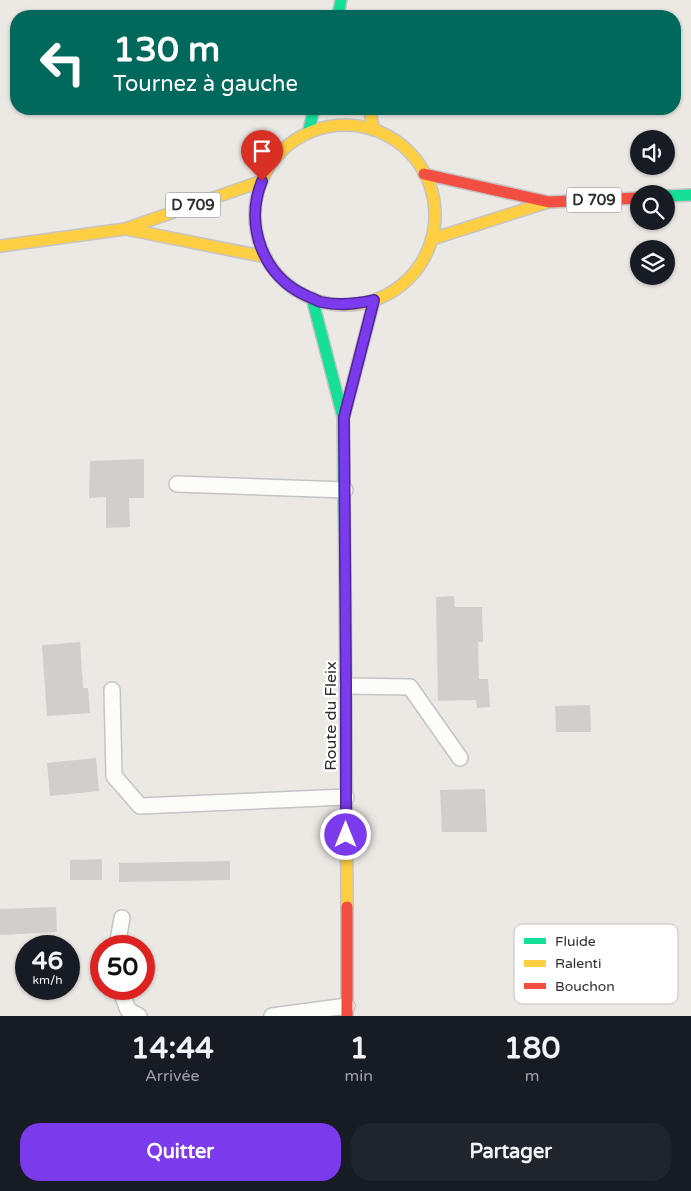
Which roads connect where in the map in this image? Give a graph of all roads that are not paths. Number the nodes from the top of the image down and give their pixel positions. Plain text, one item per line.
1 (312, 115) edge
2 (370, 115) edge
3 (374, 130) junction
4 (308, 133) junction
5 (424, 174) junction
6 (262, 181) junction
7 (691, 195) edge
8 (675, 196) edge
9 (630, 198) edge
10 (549, 202) junction
11 (125, 229) junction
12 (432, 239) junction
13 (0, 246) edge
14 (266, 257) junction
15 (312, 298) junction
16 (374, 300) junction
17 (344, 417) junction
18 (178, 484) dead end
19 (345, 490) junction
20 (346, 686) junction
21 (112, 690) dead end
22 (460, 758) dead end
23 (346, 797) junction
24 (122, 918) dead end
25 (119, 935) edge
26 (124, 1000) edge
27 (347, 1011) edge
28 (139, 1016) edge
29 (272, 1016) edge

1 - 4 main road
2 - 3 main road
3 - 4 main road
3 - 5 main road
4 - 6 main road
5 - 10 main road, D 709
5 - 12 main road
6 - 11 main road, D 709
6 - 14 main road
7 - 8 main road
9 - 10 main road, D 709
10 - 12 main road, D 709
11 - 13 main road, D 709
11 - 14 main road, D 709
12 - 16 main road
14 - 15 main road
15 - 16 main road
15 - 17 main road, Route du Fleix
16 - 17 main road, Route du Fleix
17 - 19 main road, Route du Fleix
18 - 19 lane
19 - 20 main road, Route du Fleix
20 - 22 lane
20 - 23 main road, Route du Fleix
21 - 23 lane
23 - 27 main road, Route du Fleix
24 - 25 lane
26 - 28 lane
27 - 29 lane

